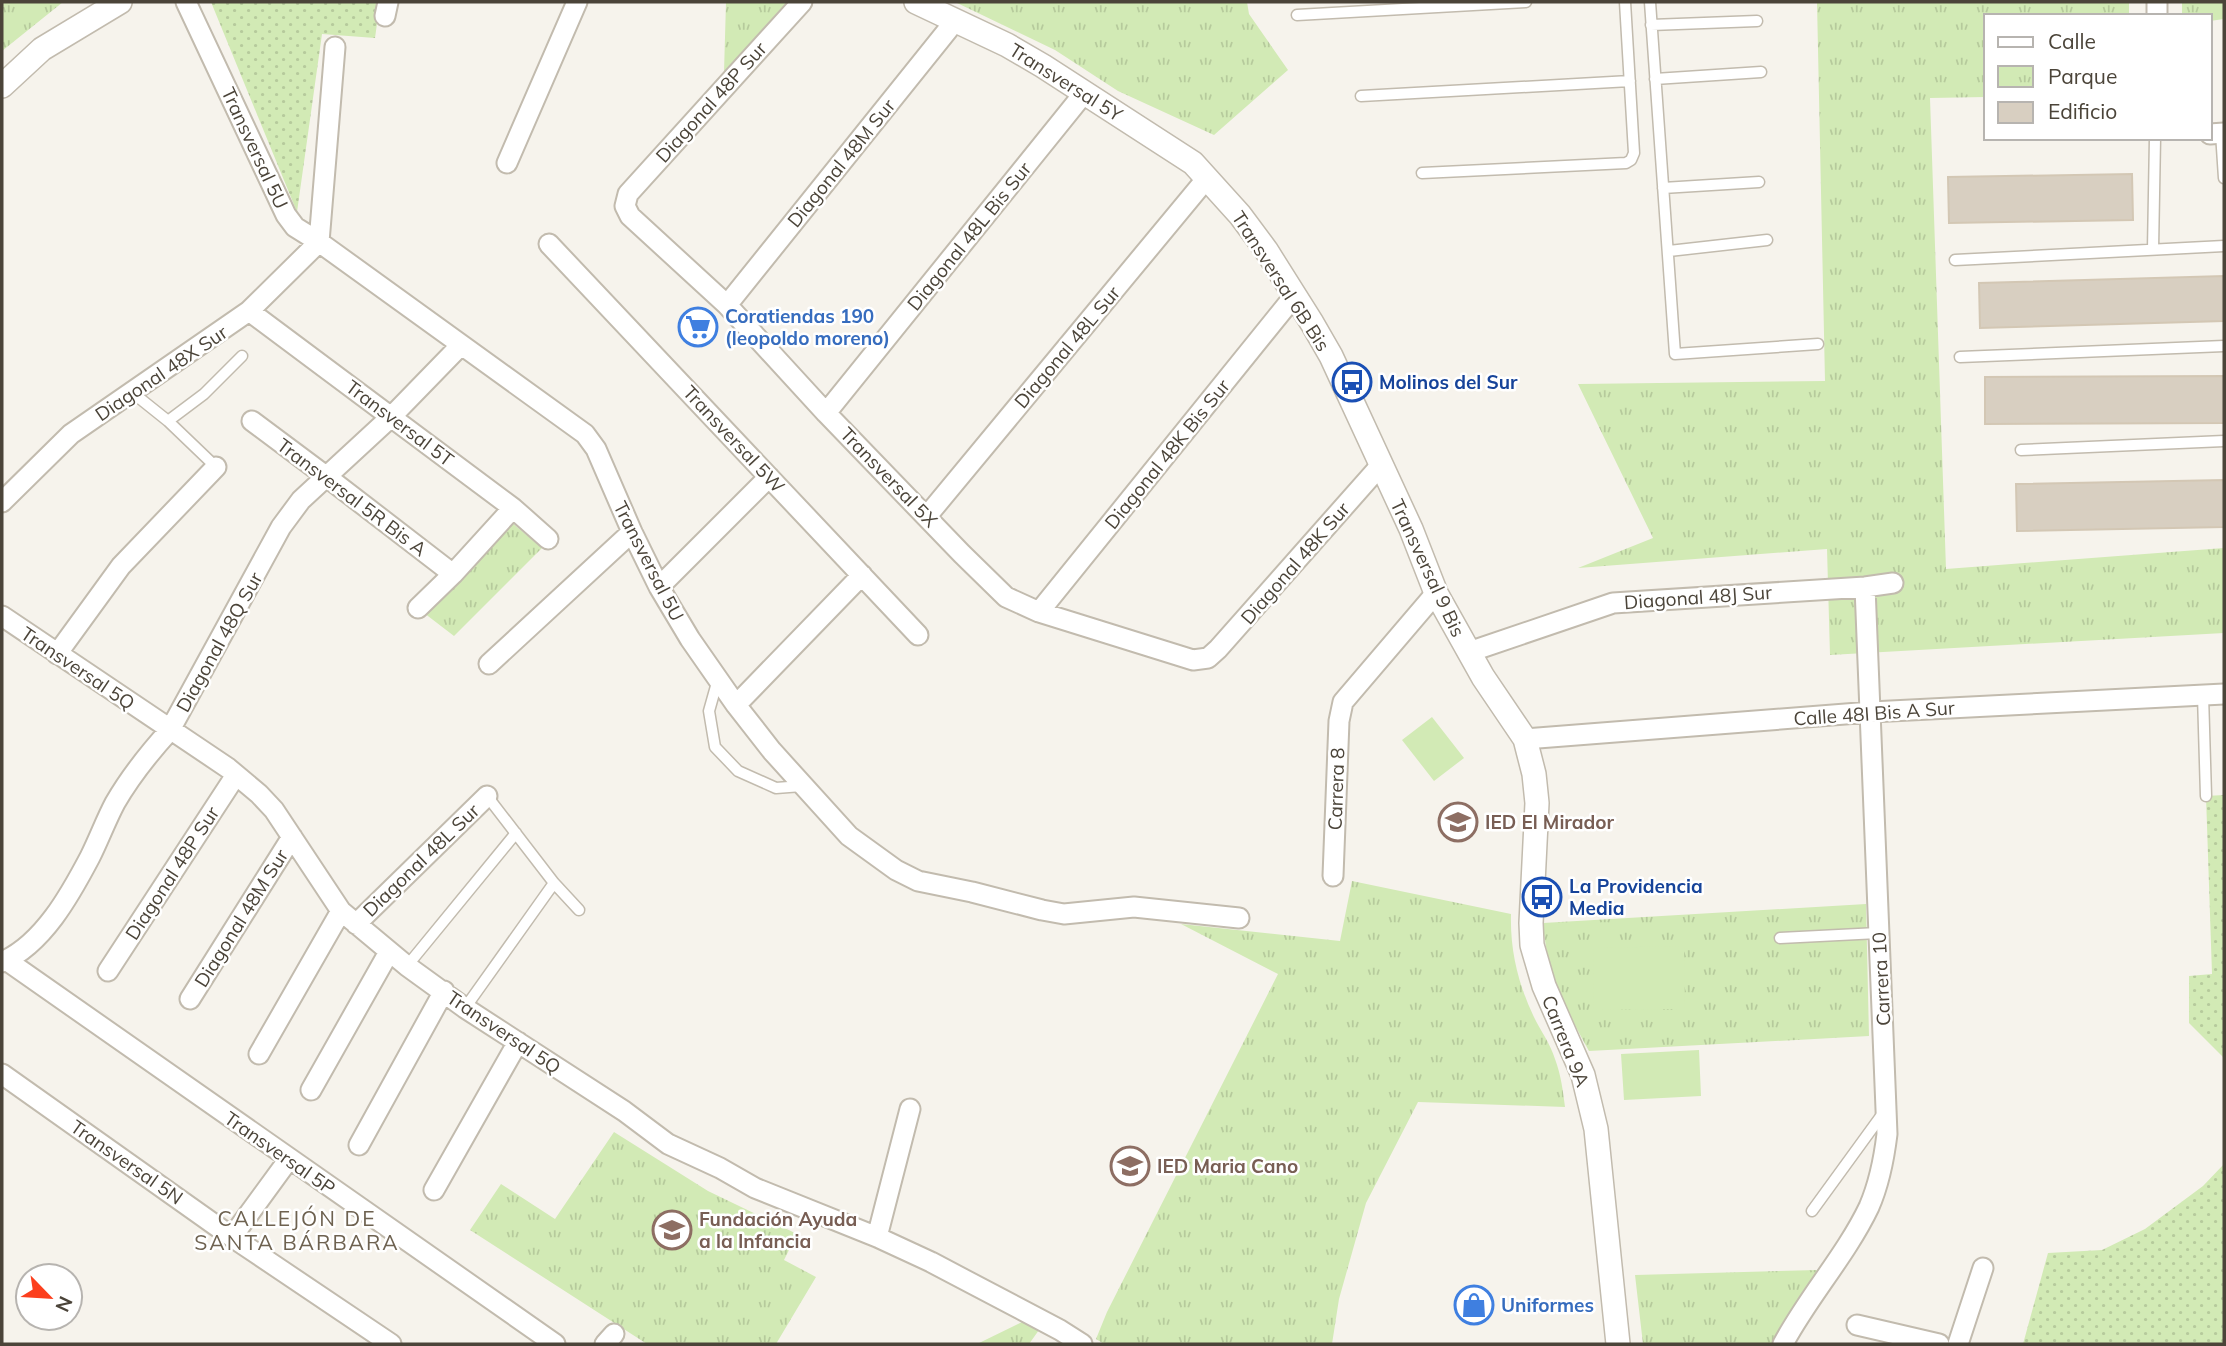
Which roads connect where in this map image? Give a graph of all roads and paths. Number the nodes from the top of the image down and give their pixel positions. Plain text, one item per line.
1 (120, 2) edge
2 (186, 2) edge
3 (577, 2) edge
4 (802, 2) edge
5 (916, 2) edge
6 (1526, 2) edge
7 (1625, 2) edge
8 (1650, 2) edge
9 (1297, 15) dead end
10 (1757, 21) dead end
11 (955, 22) junction
12 (1651, 24) junction
13 (335, 47) dead end
14 (1761, 72) dead end
15 (1655, 79) junction
16 (1630, 81) junction
17 (2, 86) edge
18 (1085, 92) junction
19 (1361, 96) dead end
20 (2219, 133) edge
21 (2155, 140) edge
22 (507, 163) dead end
23 (1422, 173) dead end
24 (1207, 178) junction
25 (2224, 178) edge
26 (1759, 182) dead end
27 (1663, 188) junction
28 (625, 206) joint
29 (1768, 240) dead end
30 (319, 242) junction
31 (549, 244) dead end
32 (2224, 246) edge
33 (2153, 249) junction
34 (1669, 251) junction
35 (1955, 260) dead end
36 (1295, 295) junction
37 (727, 305) junction
38 (249, 311) junction
39 (1818, 344) dead end
40 (461, 345) junction
41 (2224, 346) edge
42 (242, 356) dead end
43 (1960, 357) dead end
44 (133, 393) junction
45 (826, 413) junction
46 (391, 416) junction
47 (168, 421) junction
48 (251, 421) dead end
49 (2224, 441) edge
50 (2021, 450) dead end
51 (1380, 466) junction
52 (216, 467) joint
53 (327, 477) junction
54 (769, 477) junction
55 (2, 502) edge
56 (513, 508) junction
57 (927, 516) junction
58 (632, 532) junction
59 (548, 539) dead end
60 (453, 574) junction
61 (862, 575) junction
62 (1893, 583) dead end
63 (660, 587) junction
64 (1865, 587) junction
65 (1436, 593) junction
66 (418, 608) dead end
67 (1038, 612) junction
68 (2, 615) edge
69 (918, 635) dead end
70 (1468, 652) junction
71 (57, 654) junction
72 (1208, 657) joint
73 (489, 664) dead end
74 (718, 679) junction
75 (2224, 694) edge
76 (2203, 695) junction
77 (736, 705) junction
78 (1871, 712) junction
79 (170, 730) junction
80 (1525, 739) junction
81 (236, 775) junction
82 (802, 786) junction
83 (487, 796) joint
84 (2206, 796) dead end
85 (516, 833) junction
86 (292, 837) junction
87 (1333, 876) dead end
88 (554, 883) junction
89 (579, 910) dead end
90 (349, 917) junction
91 (1239, 918) dead end
92 (1878, 933) junction
93 (1780, 938) dead end
94 (389, 952) junction
95 (4, 961) edge
96 (407, 966) junction
97 (108, 971) dead end
98 (444, 991) junction
99 (190, 999) dead end
100 (465, 1007) junction
101 (518, 1042) junction
102 (259, 1054) dead end
103 (2, 1074) edge
104 (311, 1090) dead end
105 (1887, 1108) junction
106 (910, 1109) dead end
107 (359, 1145) dead end
108 (289, 1159) junction
109 (434, 1190) dead end
110 (1812, 1211) dead end
111 (232, 1237) junction
112 (877, 1237) junction
113 (1983, 1268) dead end
114 (1857, 1325) dead end
115 (391, 1344) edge
116 (555, 1344) edge
117 (1082, 1344) edge
118 (1618, 1344) edge
119 (1783, 1344) edge
120 (1939, 1344) edge
121 (1958, 1344) edge

1 - 17 street
2 - 30 street, Transversal 5U
3 - 22 street
4 - 28 street, Diagonal 48P Sur
5 - 11 street, Transversal 5Y
6 - 9 lane
7 - 16 lane
8 - 12 lane
10 - 12 lane
11 - 18 street, Transversal 5Y
11 - 37 street, Diagonal 48M Sur
12 - 15 lane
13 - 30 street
14 - 15 lane
15 - 27 lane
16 - 19 lane
16 - 23 lane
18 - 24 street, Transversal 5Y
18 - 45 street, Diagonal 48L Bis Sur
20 - 25 lane
21 - 33 lane
24 - 36 street, Transversal 6B Bis
24 - 57 street, Diagonal 48L Sur
26 - 27 lane
27 - 34 lane
28 - 37 street, Transversal 5X
29 - 34 lane
30 - 38 street, Diagonal 48X Sur
30 - 40 street, Transversal 5U
31 - 54 street, Transversal 5W
32 - 33 lane
33 - 35 lane
34 - 39 lane
36 - 51 street, Transversal 6B Bis
36 - 67 street, Diagonal 48K Bis Sur
37 - 45 street, Transversal 5X
38 - 44 street, Diagonal 48X Sur
38 - 46 street, Transversal 5T
40 - 46 street, Diagonal 48Q Sur
40 - 58 street, Transversal 5U
41 - 43 lane
42 - 47 lane
44 - 47 lane
44 - 55 street, Diagonal 48X Sur
45 - 57 street, Transversal 5X
46 - 53 street, Diagonal 48Q Sur
46 - 56 street, Transversal 5T
47 - 52 lane
48 - 53 street, Transversal 5R Bis A
49 - 50 lane
51 - 65 street, Transversal 9 Bis
51 - 72 street, Diagonal 48K Sur
52 - 71 street
53 - 60 street, Transversal 5R Bis A
53 - 79 street, Diagonal 48Q Sur
54 - 61 street, Transversal 5W
54 - 63 street
56 - 59 street, Transversal 5T
56 - 60 street
57 - 67 street, Transversal 5X
58 - 63 street, Transversal 5U
58 - 73 street
60 - 66 street
61 - 69 street, Transversal 5W
61 - 77 street
62 - 64 street, Diagonal 48J Sur
63 - 74 street, Transversal 5U
64 - 70 street, Diagonal 48J Sur
64 - 78 street, Carrera 10
65 - 70 street, Transversal 9 Bis
65 - 87 street, Carrera 8
67 - 72 street, Transversal 5X
68 - 71 street, Transversal 5Q
70 - 80 street, Transversal 9 Bis
71 - 79 street, Transversal 5Q
74 - 77 street, Transversal 5U
74 - 82 lane
75 - 76 street, Calle 48I Bis A Sur
76 - 78 street, Calle 48I Bis A Sur
76 - 84 lane
77 - 82 street, Transversal 5U
78 - 80 street, Calle 48I Bis A Sur
78 - 92 street, Carrera 10
79 - 81 street, Transversal 5Q
79 - 95 street, Diagonal 48Q Sur
80 - 118 street, Carrera 9A
81 - 86 street, Transversal 5Q
81 - 97 street, Diagonal 48P Sur
82 - 91 street, Transversal 5U
83 - 85 lane
83 - 90 street, Diagonal 48L Sur
85 - 88 lane
85 - 96 lane
86 - 90 street, Transversal 5Q
86 - 99 street, Diagonal 48M Sur
88 - 89 lane
88 - 100 lane
90 - 94 street, Transversal 5Q
90 - 102 street
92 - 93 lane
92 - 105 street, Carrera 10
94 - 96 street, Transversal 5Q
94 - 104 street
95 - 108 street, Transversal 5P
96 - 98 street, Transversal 5Q
98 - 100 street, Transversal 5Q
98 - 107 street
100 - 101 street, Transversal 5Q
101 - 109 street
101 - 112 street, Transversal 5Q
103 - 111 street, Transversal 5N
105 - 110 lane
105 - 119 street, Carrera 10
106 - 112 street
108 - 111 street
108 - 116 street, Transversal 5P
111 - 115 street, Transversal 5N
112 - 117 street, Transversal 5Q
113 - 121 street
114 - 120 street

